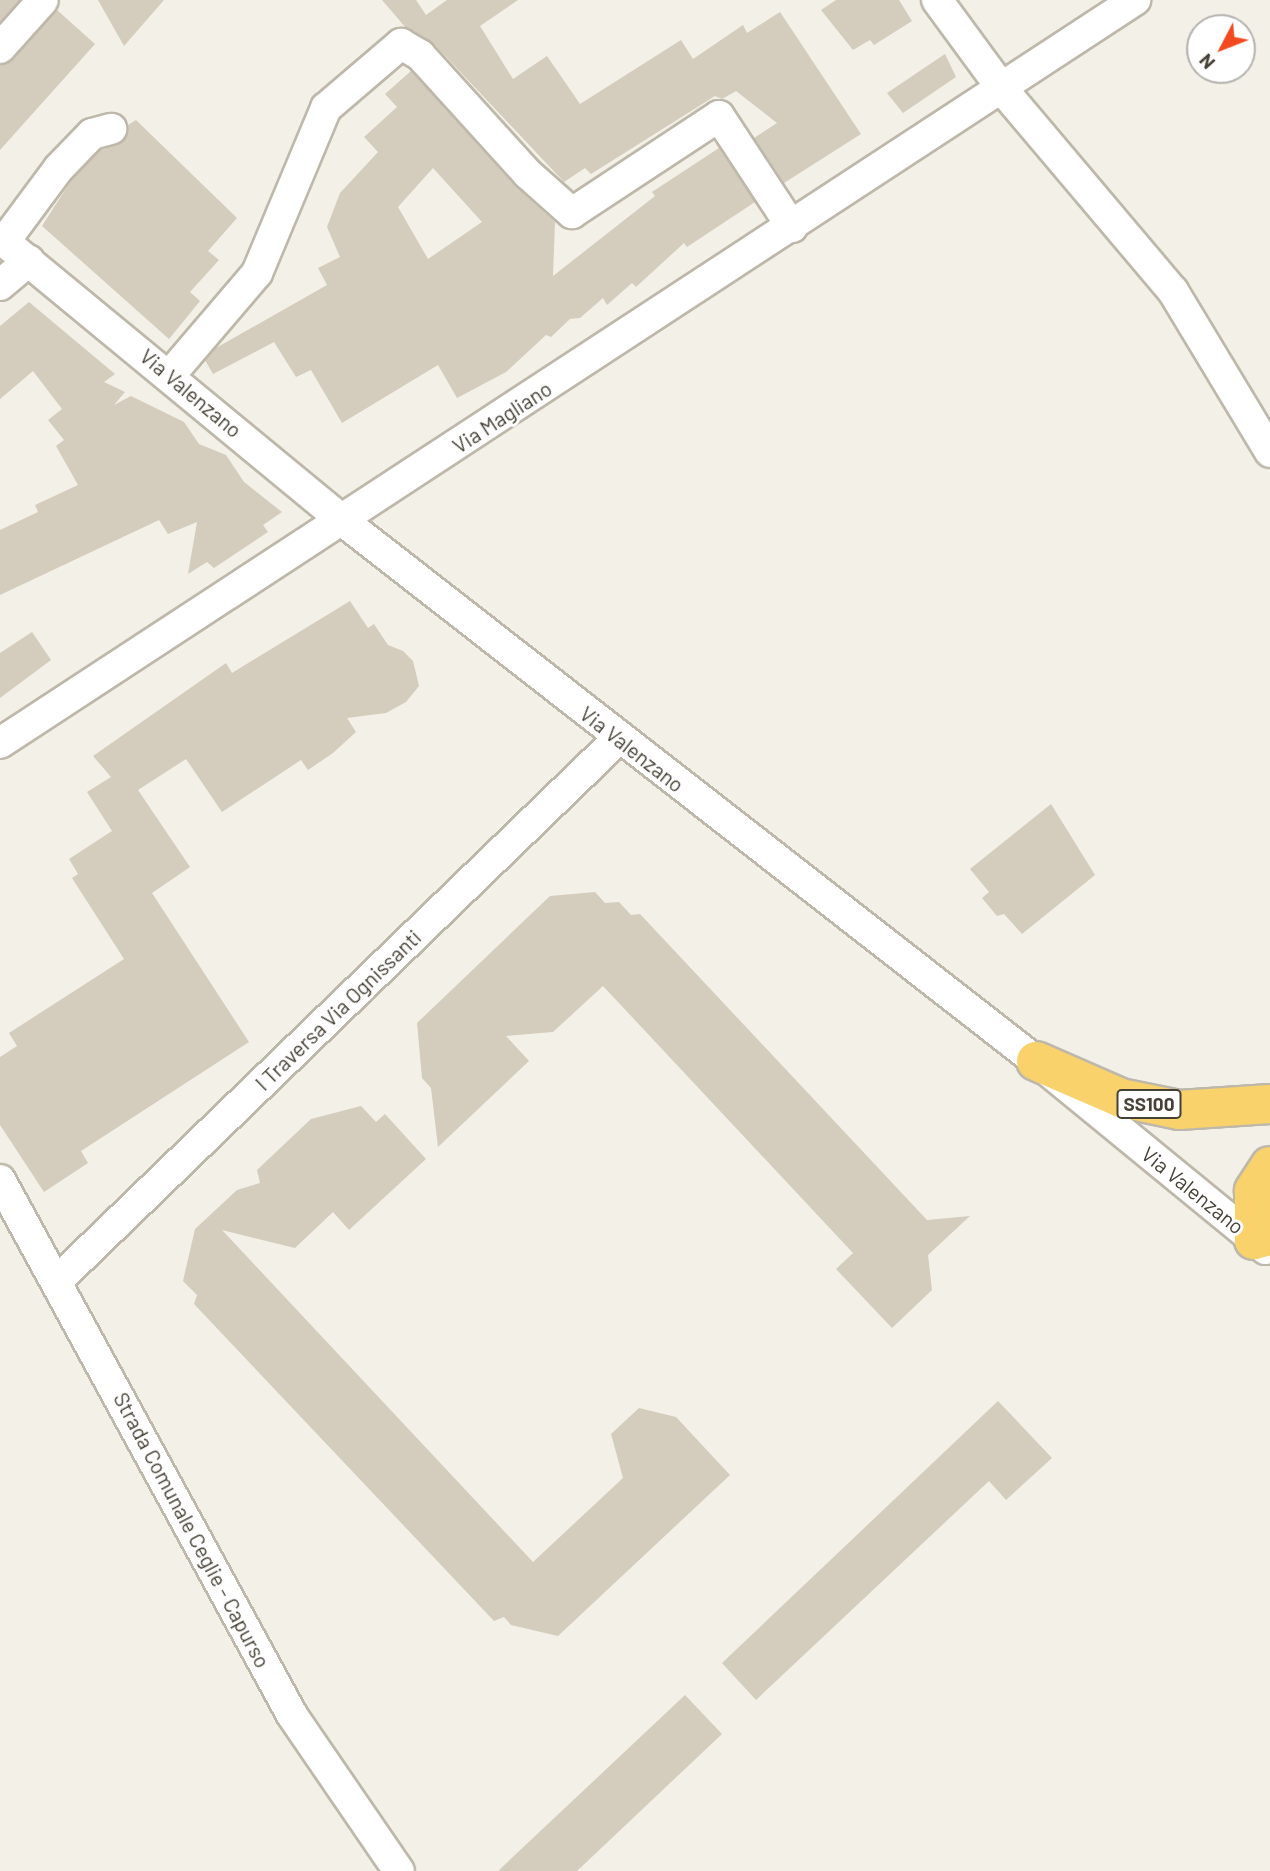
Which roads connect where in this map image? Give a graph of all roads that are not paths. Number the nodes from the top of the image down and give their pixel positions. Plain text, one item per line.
1 (43, 0) edge
2 (937, 0) edge
3 (1135, 0) edge
4 (0, 48) edge
5 (1003, 90) junction
6 (111, 129) dead end
7 (792, 227) junction
8 (2, 240) edge
9 (29, 261) junction
10 (0, 285) edge
11 (170, 375) junction
12 (1270, 452) edge
13 (343, 521) junction
14 (618, 739) junction
15 (0, 743) edge
16 (1036, 1061) junction
17 (1270, 1104) edge
18 (1270, 1166) edge
19 (0, 1180) edge
20 (1265, 1243) edge
21 (57, 1281) junction
22 (399, 1871) edge

1 - 4 street
2 - 5 street
3 - 5 street, Via Magliano
5 - 7 street, Via Magliano
5 - 12 street
6 - 8 street
7 - 11 street
7 - 13 street, Via Magliano
8 - 9 street, Via Valenzano
9 - 10 street
9 - 11 street, Via Valenzano
11 - 13 street, Via Valenzano
13 - 14 street, Via Valenzano
13 - 15 street, Via Magliano
14 - 16 street, Via Valenzano
14 - 21 street, I Traversa Via Ognissanti
16 - 17 highway, SS100
16 - 20 street, Via Valenzano
18 - 20 highway
19 - 21 street, Strada Comunale Ceglie - Capurso
21 - 22 street, Strada Comunale Ceglie - Capurso

